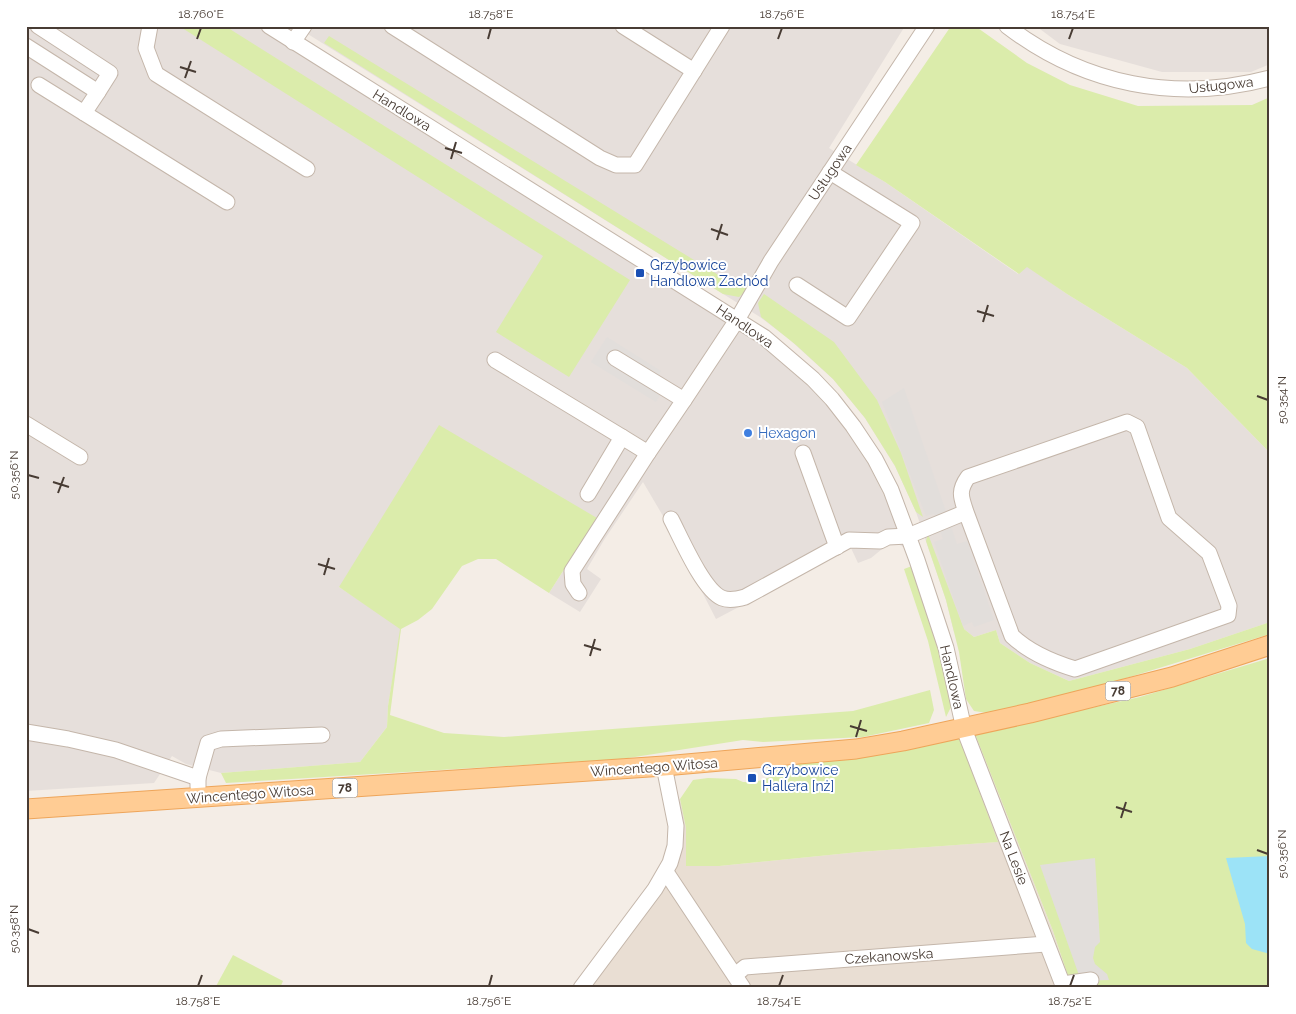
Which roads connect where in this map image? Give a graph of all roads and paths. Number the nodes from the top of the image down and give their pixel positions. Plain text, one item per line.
1 (38, 26) edge
2 (150, 26) edge
3 (269, 26) edge
4 (304, 26) edge
5 (392, 26) edge
6 (623, 26) edge
7 (722, 26) edge
8 (927, 26) edge
9 (1007, 26) edge
10 (293, 42) junction
11 (26, 46) edge
12 (694, 71) junction
13 (1270, 78) edge
14 (39, 85) dead end
15 (98, 92) junction
16 (84, 113) junction
17 (307, 168) dead end
18 (830, 172) junction
19 (227, 202) dead end
20 (797, 285) dead end
21 (737, 320) junction
22 (616, 358) dead end
23 (495, 360) dead end
24 (684, 400) junction
25 (26, 424) edge
26 (622, 437) junction
27 (648, 453) junction
28 (803, 453) dead end
29 (80, 457) dead end
30 (588, 494) dead end
31 (966, 512) junction
32 (670, 519) dead end
33 (908, 536) junction
34 (837, 547) junction
35 (579, 592) dead end
36 (1270, 645) edge
37 (964, 729) junction
38 (26, 732) edge
39 (322, 735) dead end
40 (664, 766) junction
41 (198, 778) junction
42 (198, 798) junction
43 (26, 809) edge
44 (666, 872) junction
45 (1046, 944) junction
46 (1091, 980) dead end
47 (739, 982) edge
48 (1064, 986) edge
49 (581, 988) edge

1 - 15 street
2 - 17 street
3 - 10 street, Handlowa
4 - 10 street
5 - 12 street
6 - 12 street
7 - 12 street
8 - 18 street, Usługowa
9 - 13 street, Usługowa
10 - 21 street, Handlowa
11 - 15 street
14 - 16 street
15 - 16 street
16 - 19 street
18 - 20 street
18 - 21 street, Usługowa
21 - 24 street, Usługowa
21 - 33 street, Handlowa
22 - 24 street
23 - 26 street
24 - 27 street, Usługowa
25 - 29 street
26 - 27 street
26 - 30 street
27 - 35 street, Usługowa
28 - 34 street
31 - 31 street
31 - 33 street
32 - 34 street
33 - 34 street
33 - 37 street, Handlowa
36 - 37 main road, Wincentego Witosa / 78
37 - 40 main road, Wincentego Witosa / 78
37 - 45 street, Na Lesie
38 - 41 street
39 - 41 street
40 - 42 main road, Wincentego Witosa / 78
40 - 44 street
41 - 42 street
42 - 43 main road, Wincentego Witosa / 78
44 - 47 street
44 - 49 street
45 - 47 street, Czekanowska
45 - 48 street, Na Lesie
46 - 48 street

